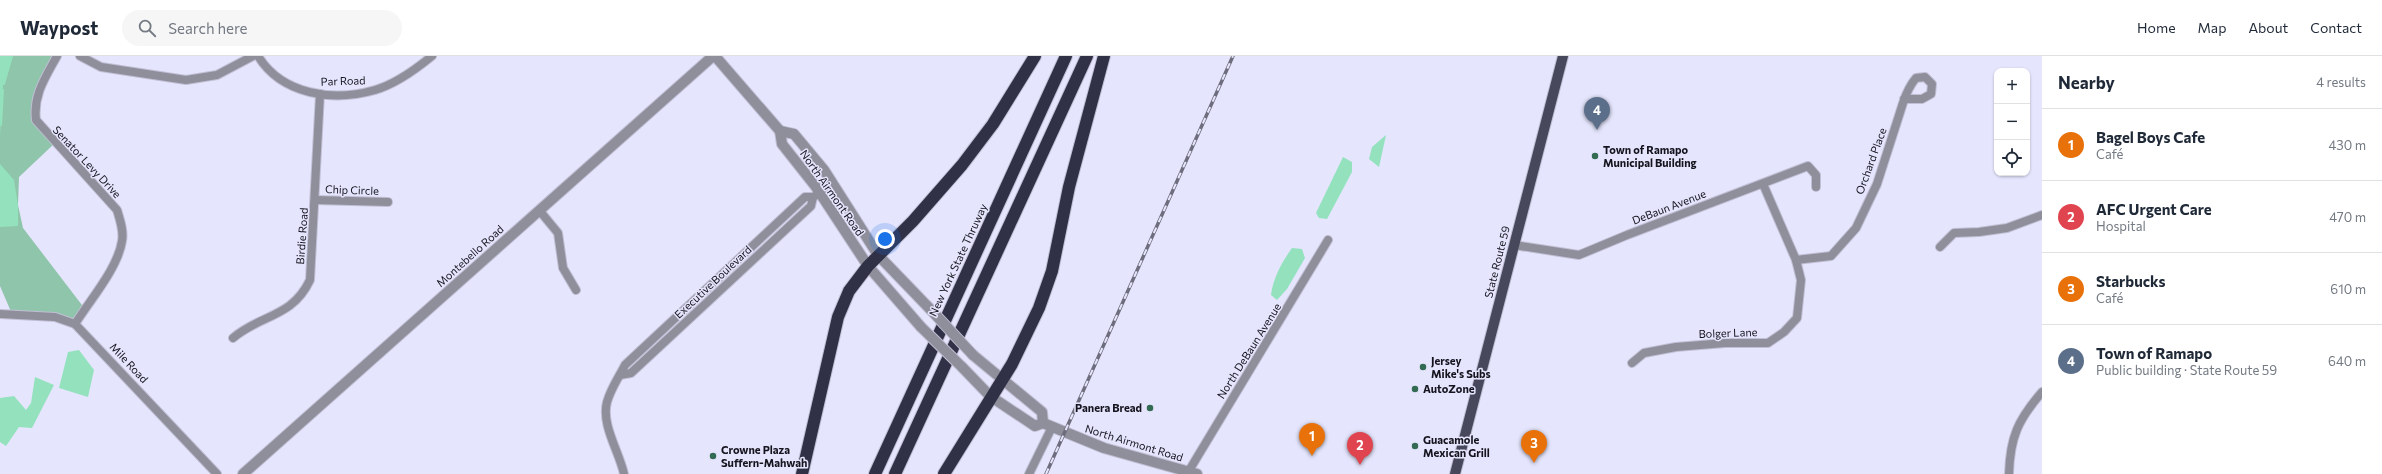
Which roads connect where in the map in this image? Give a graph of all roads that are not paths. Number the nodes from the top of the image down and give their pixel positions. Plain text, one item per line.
1 (57, 56) edge
2 (80, 56) edge
3 (253, 56) edge
4 (258, 56) edge
5 (432, 56) edge
6 (714, 56) edge
7 (1035, 56) edge
8 (1066, 56) edge
9 (1086, 56) edge
10 (1104, 56) edge
11 (1563, 56) edge
12 (320, 94) junction
13 (1904, 99) dead end
14 (780, 131) junction
15 (1763, 184) junction
16 (833, 186) junction
17 (1816, 187) dead end
18 (816, 195) junction
19 (315, 200) junction
20 (388, 202) dead end
21 (539, 210) junction
22 (2042, 215) edge
23 (1328, 240) dead end
24 (1514, 245) junction
25 (1940, 247) dead end
26 (878, 255) junction
27 (1796, 260) junction
28 (868, 266) junction
29 (576, 290) dead end
30 (0, 314) edge
31 (75, 324) junction
32 (233, 338) dead end
33 (1632, 362) dead end
34 (1001, 380) junction
35 (2042, 392) edge
36 (990, 396) junction
37 (1047, 425) junction
38 (1191, 473) edge
39 (217, 474) edge
40 (243, 474) edge
41 (624, 474) edge
42 (802, 474) edge
43 (875, 474) edge
44 (895, 474) edge
45 (944, 474) edge
46 (1029, 474) edge
47 (1455, 474) edge
48 (2009, 474) edge

1 - 31 street, Senator Levy Drive
2 - 3 street
4 - 12 street, Par Road
5 - 12 street, Par Road
6 - 14 street, North Airmont Road
6 - 21 street, Montebello Road
7 - 26 highway
8 - 43 highway, New York State Thruway
9 - 44 highway
10 - 34 highway
11 - 24 main road, State Route 59
12 - 19 street, Birdie Road
13 - 27 street, Orchard Place
14 - 16 street, North Airmont Road
14 - 18 street, North Airmont Road
15 - 17 street, DeBaun Avenue
15 - 24 street, DeBaun Avenue
15 - 27 street, Bolger Lane
16 - 18 street, Executive Boulevard
16 - 26 street, North Airmont Road
18 - 28 street, North Airmont Road
18 - 41 street, Executive Boulevard
19 - 20 street, Chip Circle
19 - 32 street, Birdie Road
21 - 29 street
21 - 40 street, Montebello Road
22 - 25 street
23 - 38 street, North DeBaun Avenue
24 - 47 main road, State Route 59
26 - 28 highway
26 - 34 street, North Airmont Road, bridge
27 - 33 street, Bolger Lane
28 - 36 street, North Airmont Road, bridge
28 - 42 highway
30 - 31 street, Mile Road
31 - 39 street, Mile Road
34 - 36 highway
34 - 37 street, North Airmont Road
35 - 48 street
36 - 37 street, North Airmont Road
36 - 45 highway
37 - 38 street, North Airmont Road
37 - 46 street

